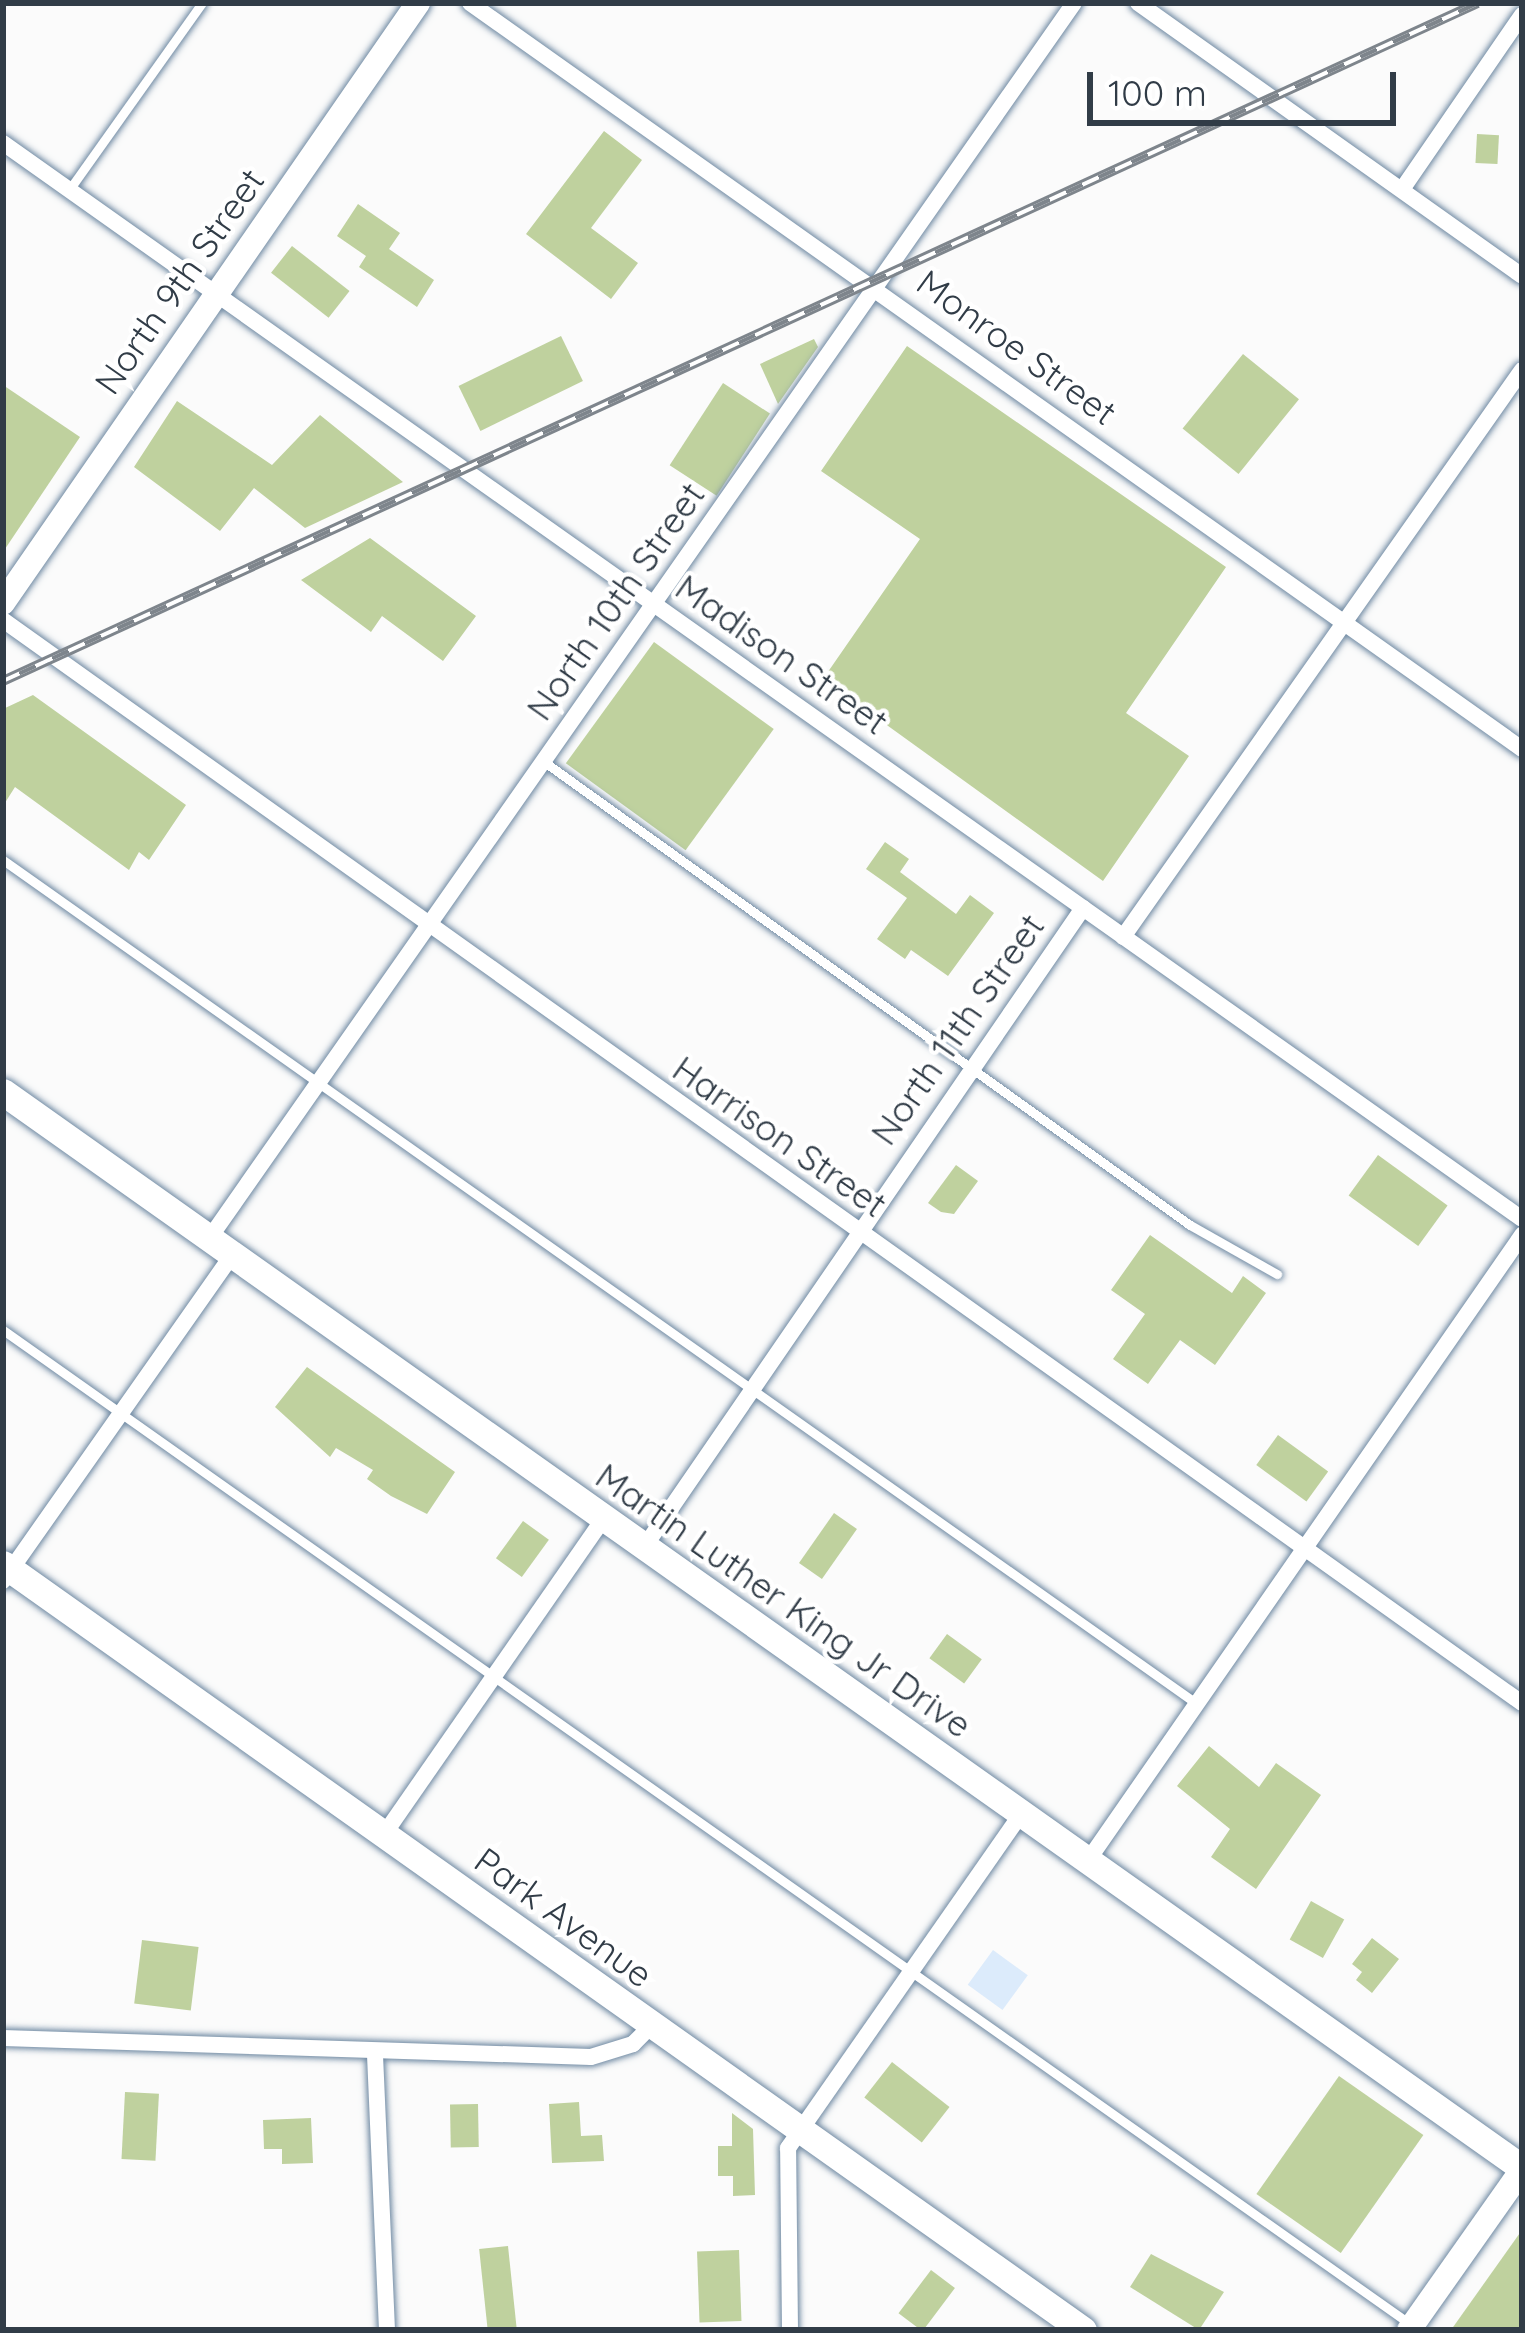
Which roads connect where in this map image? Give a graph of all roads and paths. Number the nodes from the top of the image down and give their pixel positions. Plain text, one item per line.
1 (202, 3) edge
2 (418, 3) edge
3 (470, 3) edge
4 (1074, 3) edge
5 (1138, 3) edge
6 (1522, 15) edge
7 (3, 143) edge
8 (1403, 188) junction
9 (69, 190) junction
10 (1522, 276) edge
11 (876, 286) junction
12 (214, 292) junction
13 (1522, 370) edge
14 (3, 602) edge
15 (654, 604) junction
16 (3, 620) edge
17 (1344, 623) junction
18 (1522, 749) edge
19 (543, 761) junction
20 (3, 860) edge
21 (1083, 908) junction
22 (427, 927) junction
23 (1124, 937) junction
24 (969, 1070) junction
25 (320, 1080) junction
26 (3, 1092) edge
27 (1522, 1220) edge
28 (856, 1230) junction
29 (1522, 1235) edge
30 (223, 1244) junction
31 (1276, 1274) dead end
32 (3, 1330) edge
33 (752, 1386) junction
34 (121, 1414) junction
35 (605, 1517) junction
36 (645, 1546) junction
37 (1303, 1547) junction
38 (6, 1572) edge
39 (495, 1677) junction
40 (1196, 1702) junction
41 (1522, 1702) edge
42 (1022, 1813) junction
43 (385, 1833) junction
44 (1089, 1859) junction
45 (912, 1970) junction
46 (653, 2024) junction
47 (3, 2038) edge
48 (375, 2055) junction
49 (800, 2126) junction
50 (1522, 2169) edge
51 (1411, 2328) edge
52 (387, 2330) edge
53 (790, 2330) edge
54 (1083, 2330) edge

1 - 9 lane
2 - 12 street, North 9th Street
3 - 11 street, Monroe Street
4 - 11 street, North 10th Street
5 - 8 street
6 - 8 street
7 - 9 street, Madison Street
8 - 10 street
9 - 12 street, Madison Street
11 - 15 street, North 10th Street
11 - 17 street, Monroe Street
12 - 14 street, North 9th Street
12 - 15 street, Madison Street
13 - 17 street
15 - 19 street, North 10th Street
15 - 21 street, Madison Street
16 - 22 street, Harrison Street
17 - 18 street, Monroe Street
17 - 23 street
19 - 22 street, North 10th Street
19 - 24 lane
20 - 25 lane
21 - 23 street, Madison Street
21 - 24 street, North 11th Street
22 - 25 street, North 10th Street
22 - 28 street, Harrison Street
23 - 27 street, Madison Street
24 - 28 street, North 11th Street
24 - 31 lane
25 - 30 street, North 10th Street
25 - 33 lane
26 - 30 main road, Martin Luther King Jr Drive
28 - 33 street, North 11th Street
28 - 37 street, Harrison Street
29 - 37 street
30 - 34 street, North 10th Street
30 - 35 main road, Martin Luther King Jr Drive
32 - 34 lane
33 - 36 street, North 11th Street
33 - 40 lane
34 - 38 street, North 10th Street
34 - 39 lane
35 - 36 main road, Martin Luther King Jr Drive
35 - 39 street
36 - 42 main road, Martin Luther King Jr Drive
37 - 40 street
37 - 41 street, Harrison Street
38 - 43 main road, Park Avenue
39 - 43 street
39 - 45 lane
40 - 44 street
42 - 44 main road, Martin Luther King Jr Drive
42 - 45 street
43 - 46 main road, Park Avenue
44 - 50 main road, Martin Luther King Jr Drive
45 - 49 street
45 - 51 lane
46 - 48 street
46 - 49 main road, Park Avenue
47 - 48 street
48 - 52 street
49 - 53 street
49 - 54 main road, Park Avenue
50 - 51 street

